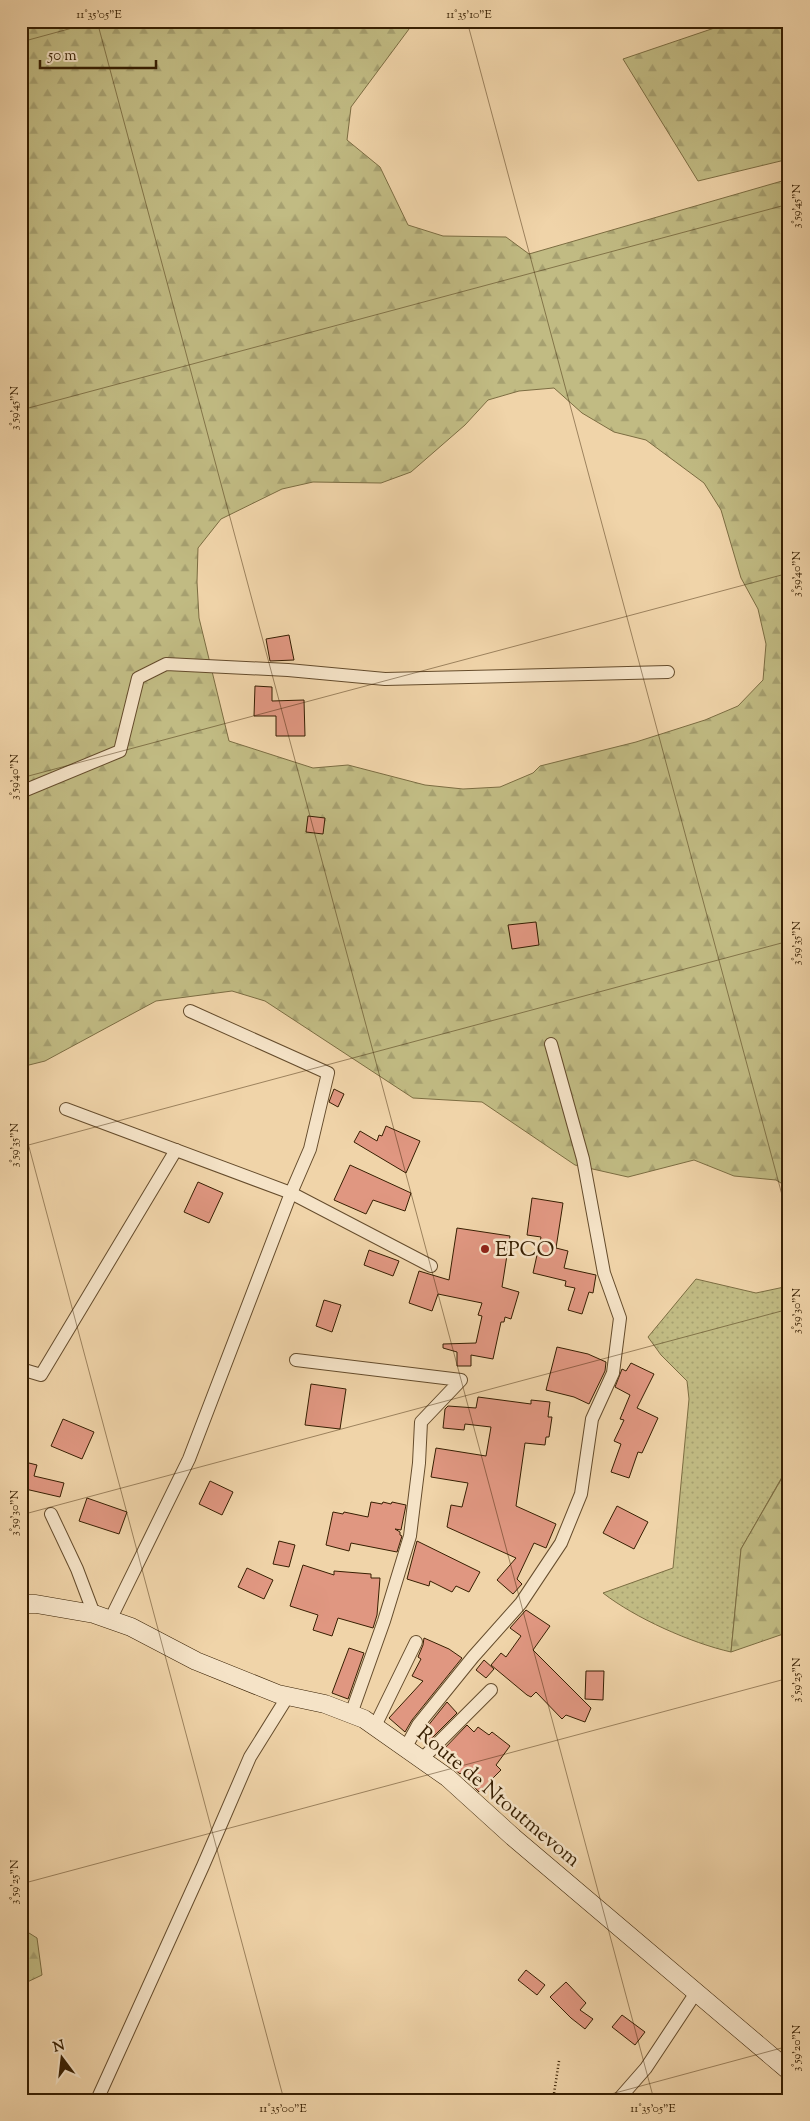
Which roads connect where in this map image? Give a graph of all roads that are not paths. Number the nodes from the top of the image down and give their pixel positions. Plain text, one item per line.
1 (668, 672) dead end
2 (21, 792) edge
3 (190, 1011) dead end
4 (550, 1044) dead end
5 (66, 1108) dead end
6 (176, 1150) junction
7 (291, 1193) junction
8 (431, 1266) dead end
9 (296, 1360) dead end
10 (21, 1369) edge
11 (52, 1514) dead end
12 (21, 1604) edge
13 (102, 1617) junction
14 (416, 1642) dead end
15 (491, 1690) dead end
16 (288, 1696) junction
17 (351, 1714) junction
18 (375, 1726) junction
19 (406, 1747) junction
20 (422, 1759) junction
21 (696, 1991) junction
22 (789, 2071) edge
23 (97, 2100) edge
24 (618, 2100) edge

1 - 2 street
3 - 7 street
4 - 19 street
5 - 6 street
6 - 7 street
6 - 10 street
7 - 8 street
7 - 13 street
9 - 17 street
11 - 13 street
12 - 13 street, Route de Ntoutmevom
13 - 16 street, Route de Ntoutmevom
14 - 18 street
15 - 20 street
16 - 17 street, Route de Ntoutmevom
16 - 23 street
17 - 18 street, Route de Ntoutmevom
18 - 19 street, Route de Ntoutmevom
19 - 20 street, Route de Ntoutmevom
20 - 21 street, Route de Ntoutmevom
21 - 22 street, Route de Ntoutmevom
21 - 24 street

